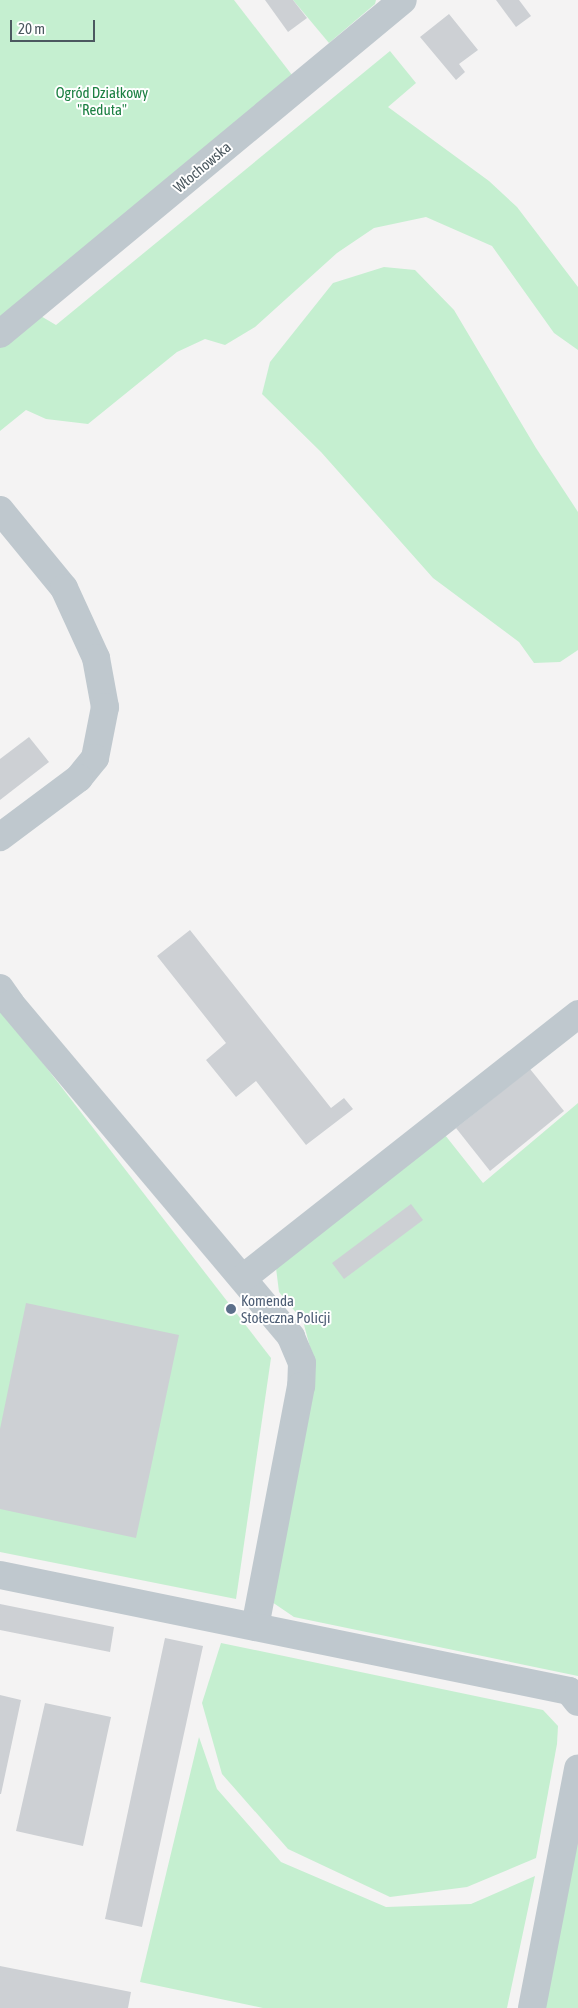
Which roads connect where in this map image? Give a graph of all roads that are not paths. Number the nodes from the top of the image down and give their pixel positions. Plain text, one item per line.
1 (403, 0) edge
2 (0, 334) edge
3 (0, 510) edge
4 (0, 836) edge
5 (4, 997) edge
6 (578, 1014) edge
7 (243, 1278) junction
8 (0, 1575) edge
9 (255, 1627) junction
10 (578, 1702) edge
11 (578, 1768) edge
12 (532, 2008) edge

1 - 2 street, Włochowska
3 - 4 street
5 - 7 street
6 - 7 street
7 - 9 street
8 - 9 street
9 - 10 street
11 - 12 street

